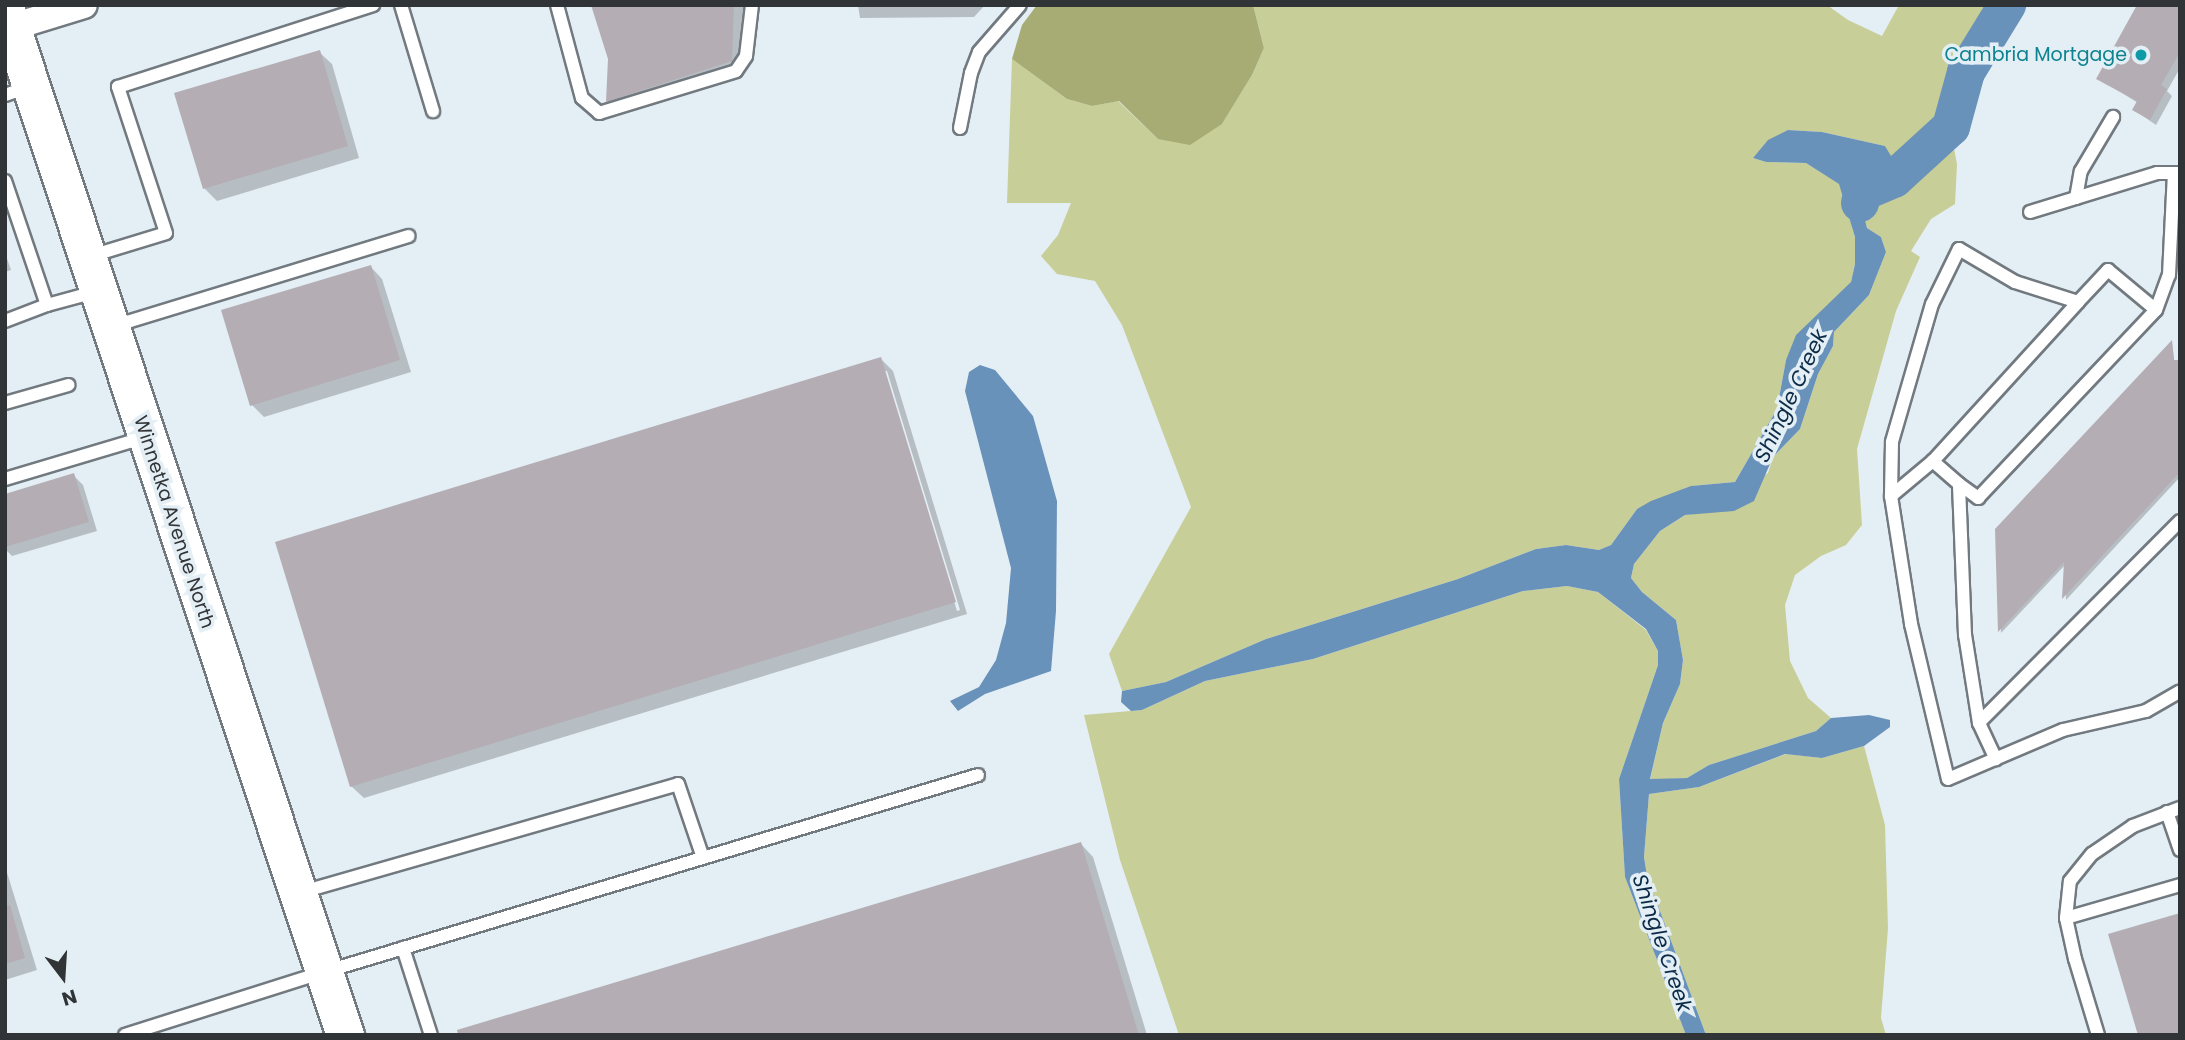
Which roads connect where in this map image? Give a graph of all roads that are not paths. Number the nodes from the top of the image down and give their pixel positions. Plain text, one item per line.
1 (84, 5) edge
2 (373, 5) edge
3 (401, 5) edge
4 (557, 5) edge
5 (752, 5) edge
6 (1020, 5) edge
7 (9, 18) edge
8 (18, 91) edge
9 (433, 111) dead end
10 (2113, 117) dead end
11 (960, 128) dead end
12 (2177, 173) edge
13 (5, 181) edge
14 (2076, 198) junction
15 (2029, 212) dead end
16 (409, 236) dead end
17 (93, 274) junction
18 (2078, 302) junction
19 (47, 305) junction
20 (2157, 310) junction
21 (5, 321) edge
22 (110, 327) junction
23 (68, 384) dead end
24 (5, 403) edge
25 (146, 436) junction
26 (1933, 461) junction
27 (5, 480) edge
28 (1959, 484) junction
29 (1891, 496) junction
30 (2180, 521) edge
31 (2180, 691) edge
32 (1979, 723) junction
33 (1996, 759) junction
34 (978, 775) dead end
35 (2173, 810) edge
36 (2180, 850) edge
37 (703, 858) junction
38 (2180, 885) edge
39 (298, 893) junction
40 (2066, 918) junction
41 (403, 948) junction
42 (324, 972) junction
43 (125, 1035) edge
44 (345, 1035) edge
45 (431, 1035) edge
46 (2098, 1035) edge

1 - 7 street
2 - 17 lane
3 - 9 lane
4 - 5 lane
6 - 11 lane
7 - 8 street, Winnetka Avenue North
8 - 17 street, Winnetka Avenue North
10 - 14 lane
12 - 14 lane
12 - 20 lane
13 - 19 lane
14 - 15 lane
16 - 22 lane
17 - 19 lane
17 - 22 street, Winnetka Avenue North
18 - 20 lane
18 - 26 lane
18 - 29 lane
19 - 21 lane
20 - 28 lane
22 - 25 street, Winnetka Avenue North
23 - 24 lane
25 - 27 lane
25 - 39 street, Winnetka Avenue North
26 - 28 lane
26 - 29 lane
28 - 32 lane
29 - 33 lane
30 - 32 lane
31 - 33 lane
32 - 33 lane
34 - 37 lane
35 - 36 lane
35 - 40 lane
37 - 39 lane
37 - 41 lane
38 - 40 lane
39 - 42 street, Winnetka Avenue North
40 - 46 lane
41 - 42 lane
41 - 45 lane
42 - 43 lane
42 - 44 street, Winnetka Avenue North

